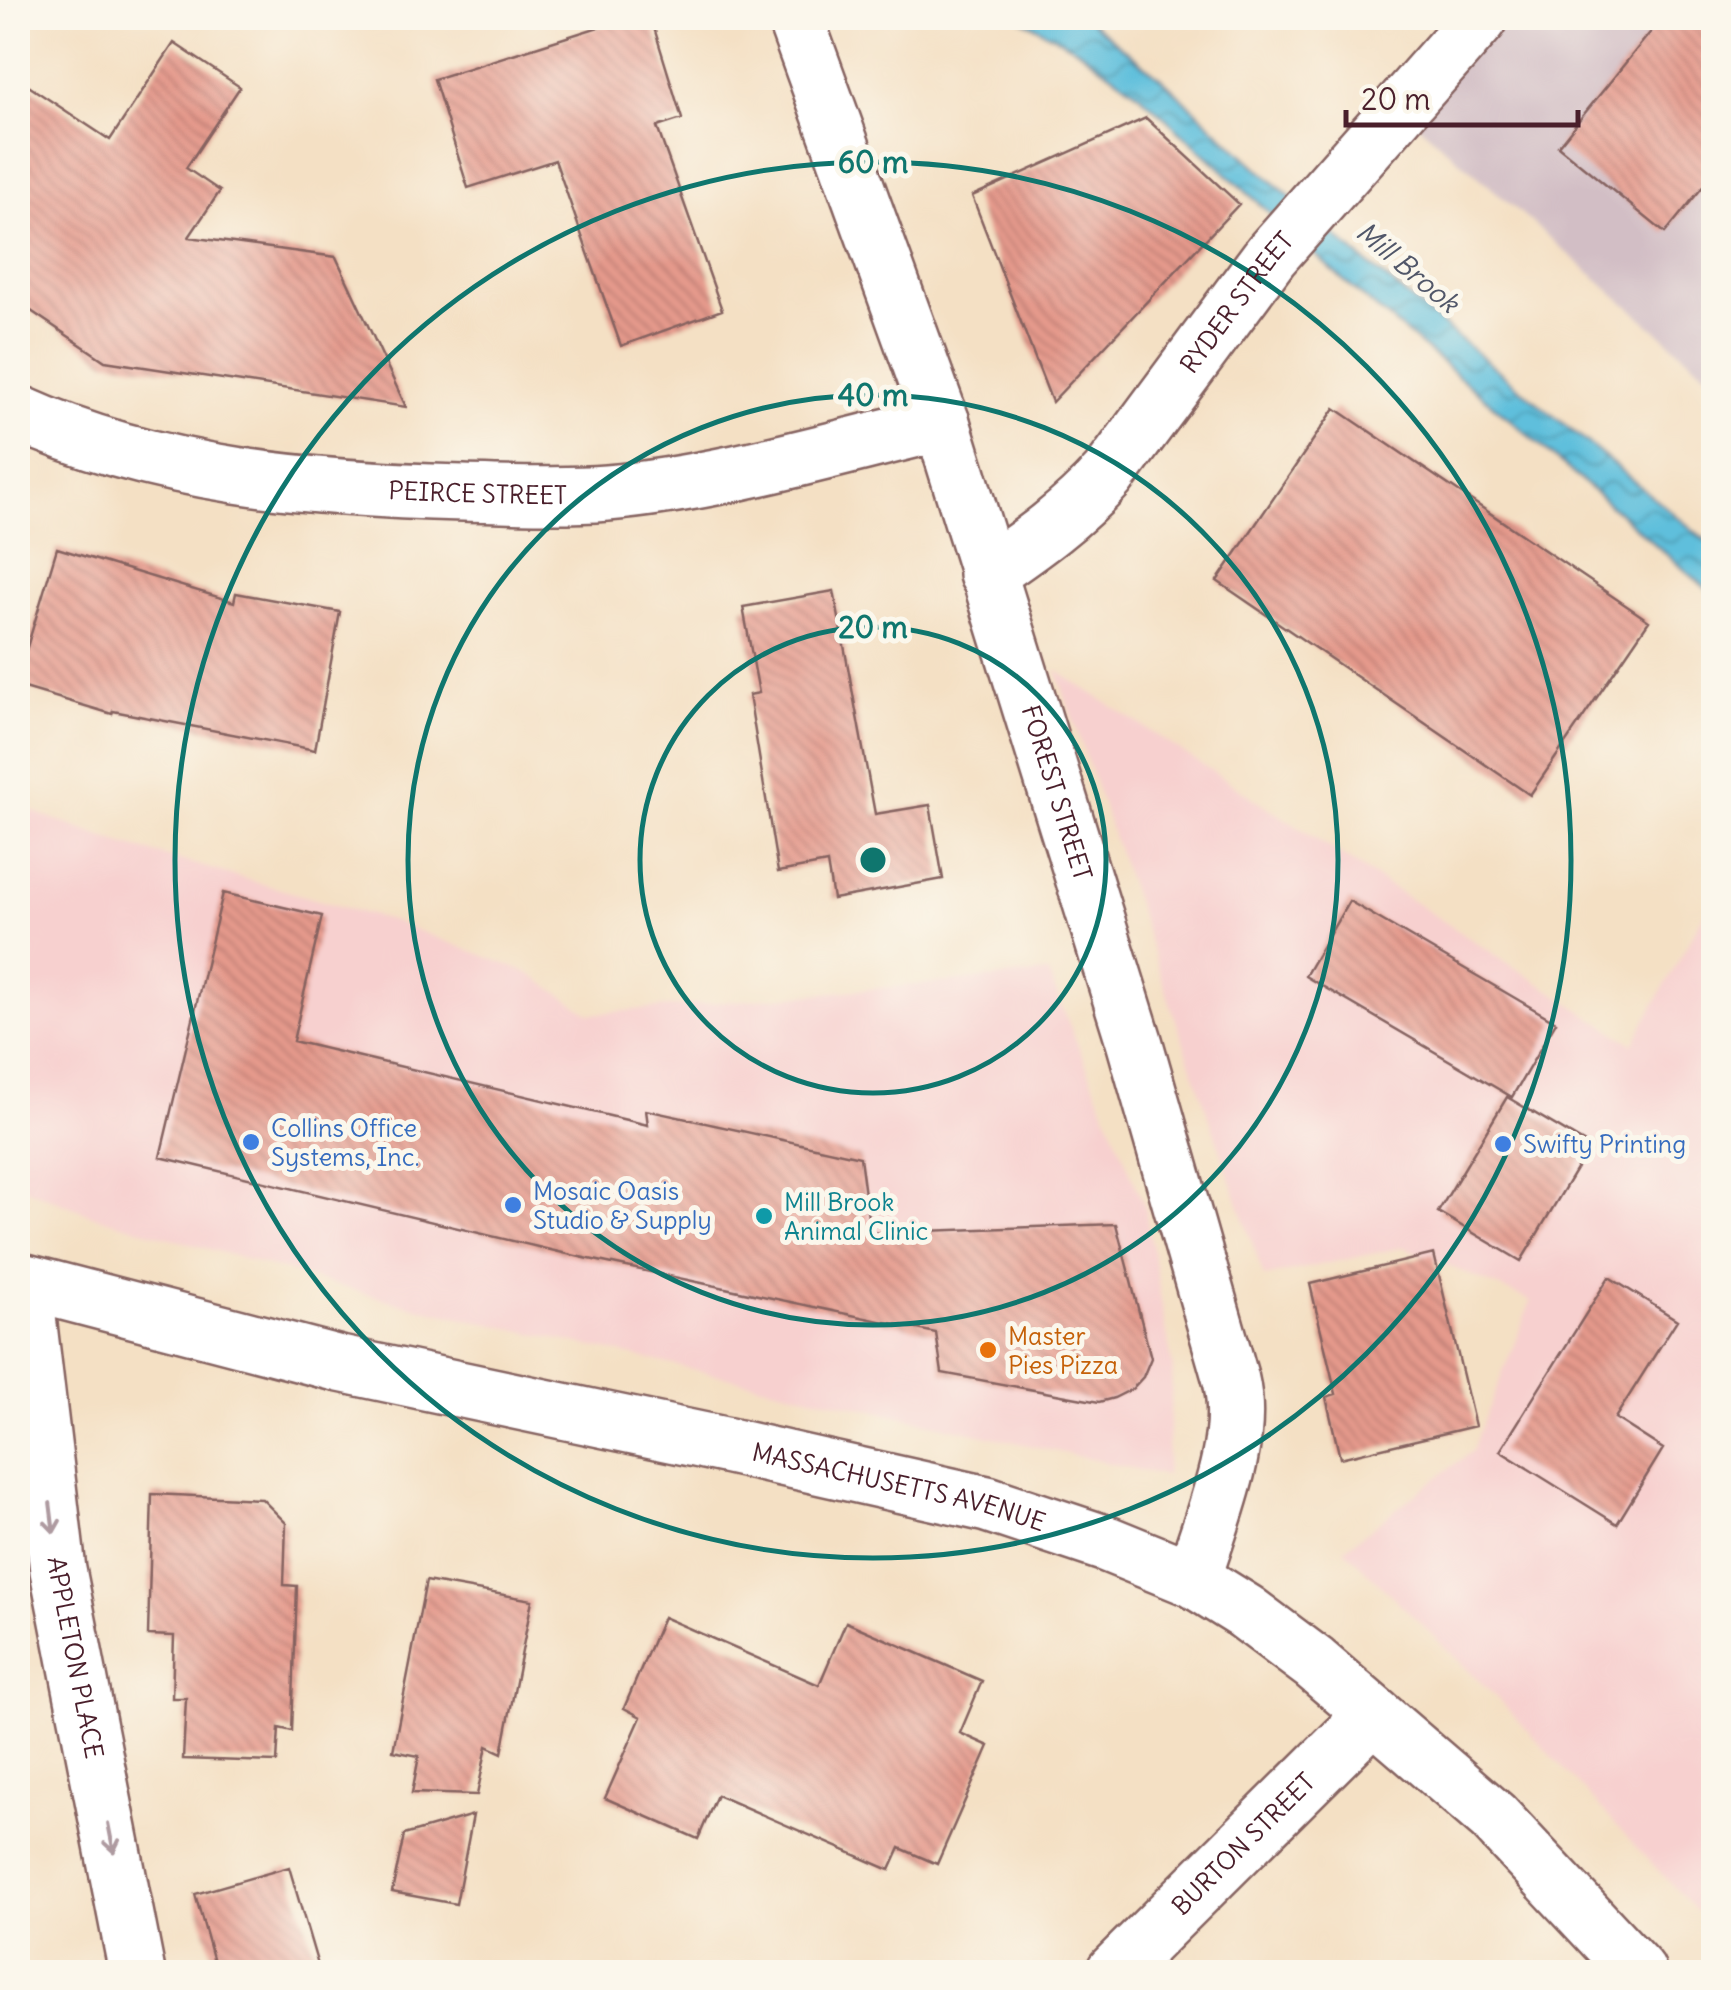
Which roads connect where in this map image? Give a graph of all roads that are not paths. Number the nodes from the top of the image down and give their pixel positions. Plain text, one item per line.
1 (795, 18) edge
2 (1480, 18) edge
3 (18, 413) edge
4 (942, 423) junction
5 (987, 574) junction
6 (20, 1283) edge
7 (1194, 1580) junction
8 (1372, 1715) junction
9 (138, 1972) edge
10 (1114, 1972) edge
11 (1638, 1972) edge

1 - 4 street, FOREST STREET
2 - 5 street, RYDER STREET
3 - 4 street, PEIRCE STREET
4 - 5 street, FOREST STREET
5 - 7 street, FOREST STREET
6 - 7 street, MASSACHUSETTS AVENUE
6 -> 9 street, APPLETON PLACE
7 - 8 street, MASSACHUSETTS AVENUE
8 - 10 street, BURTON STREET
8 - 11 street, MASSACHUSETTS AVENUE

